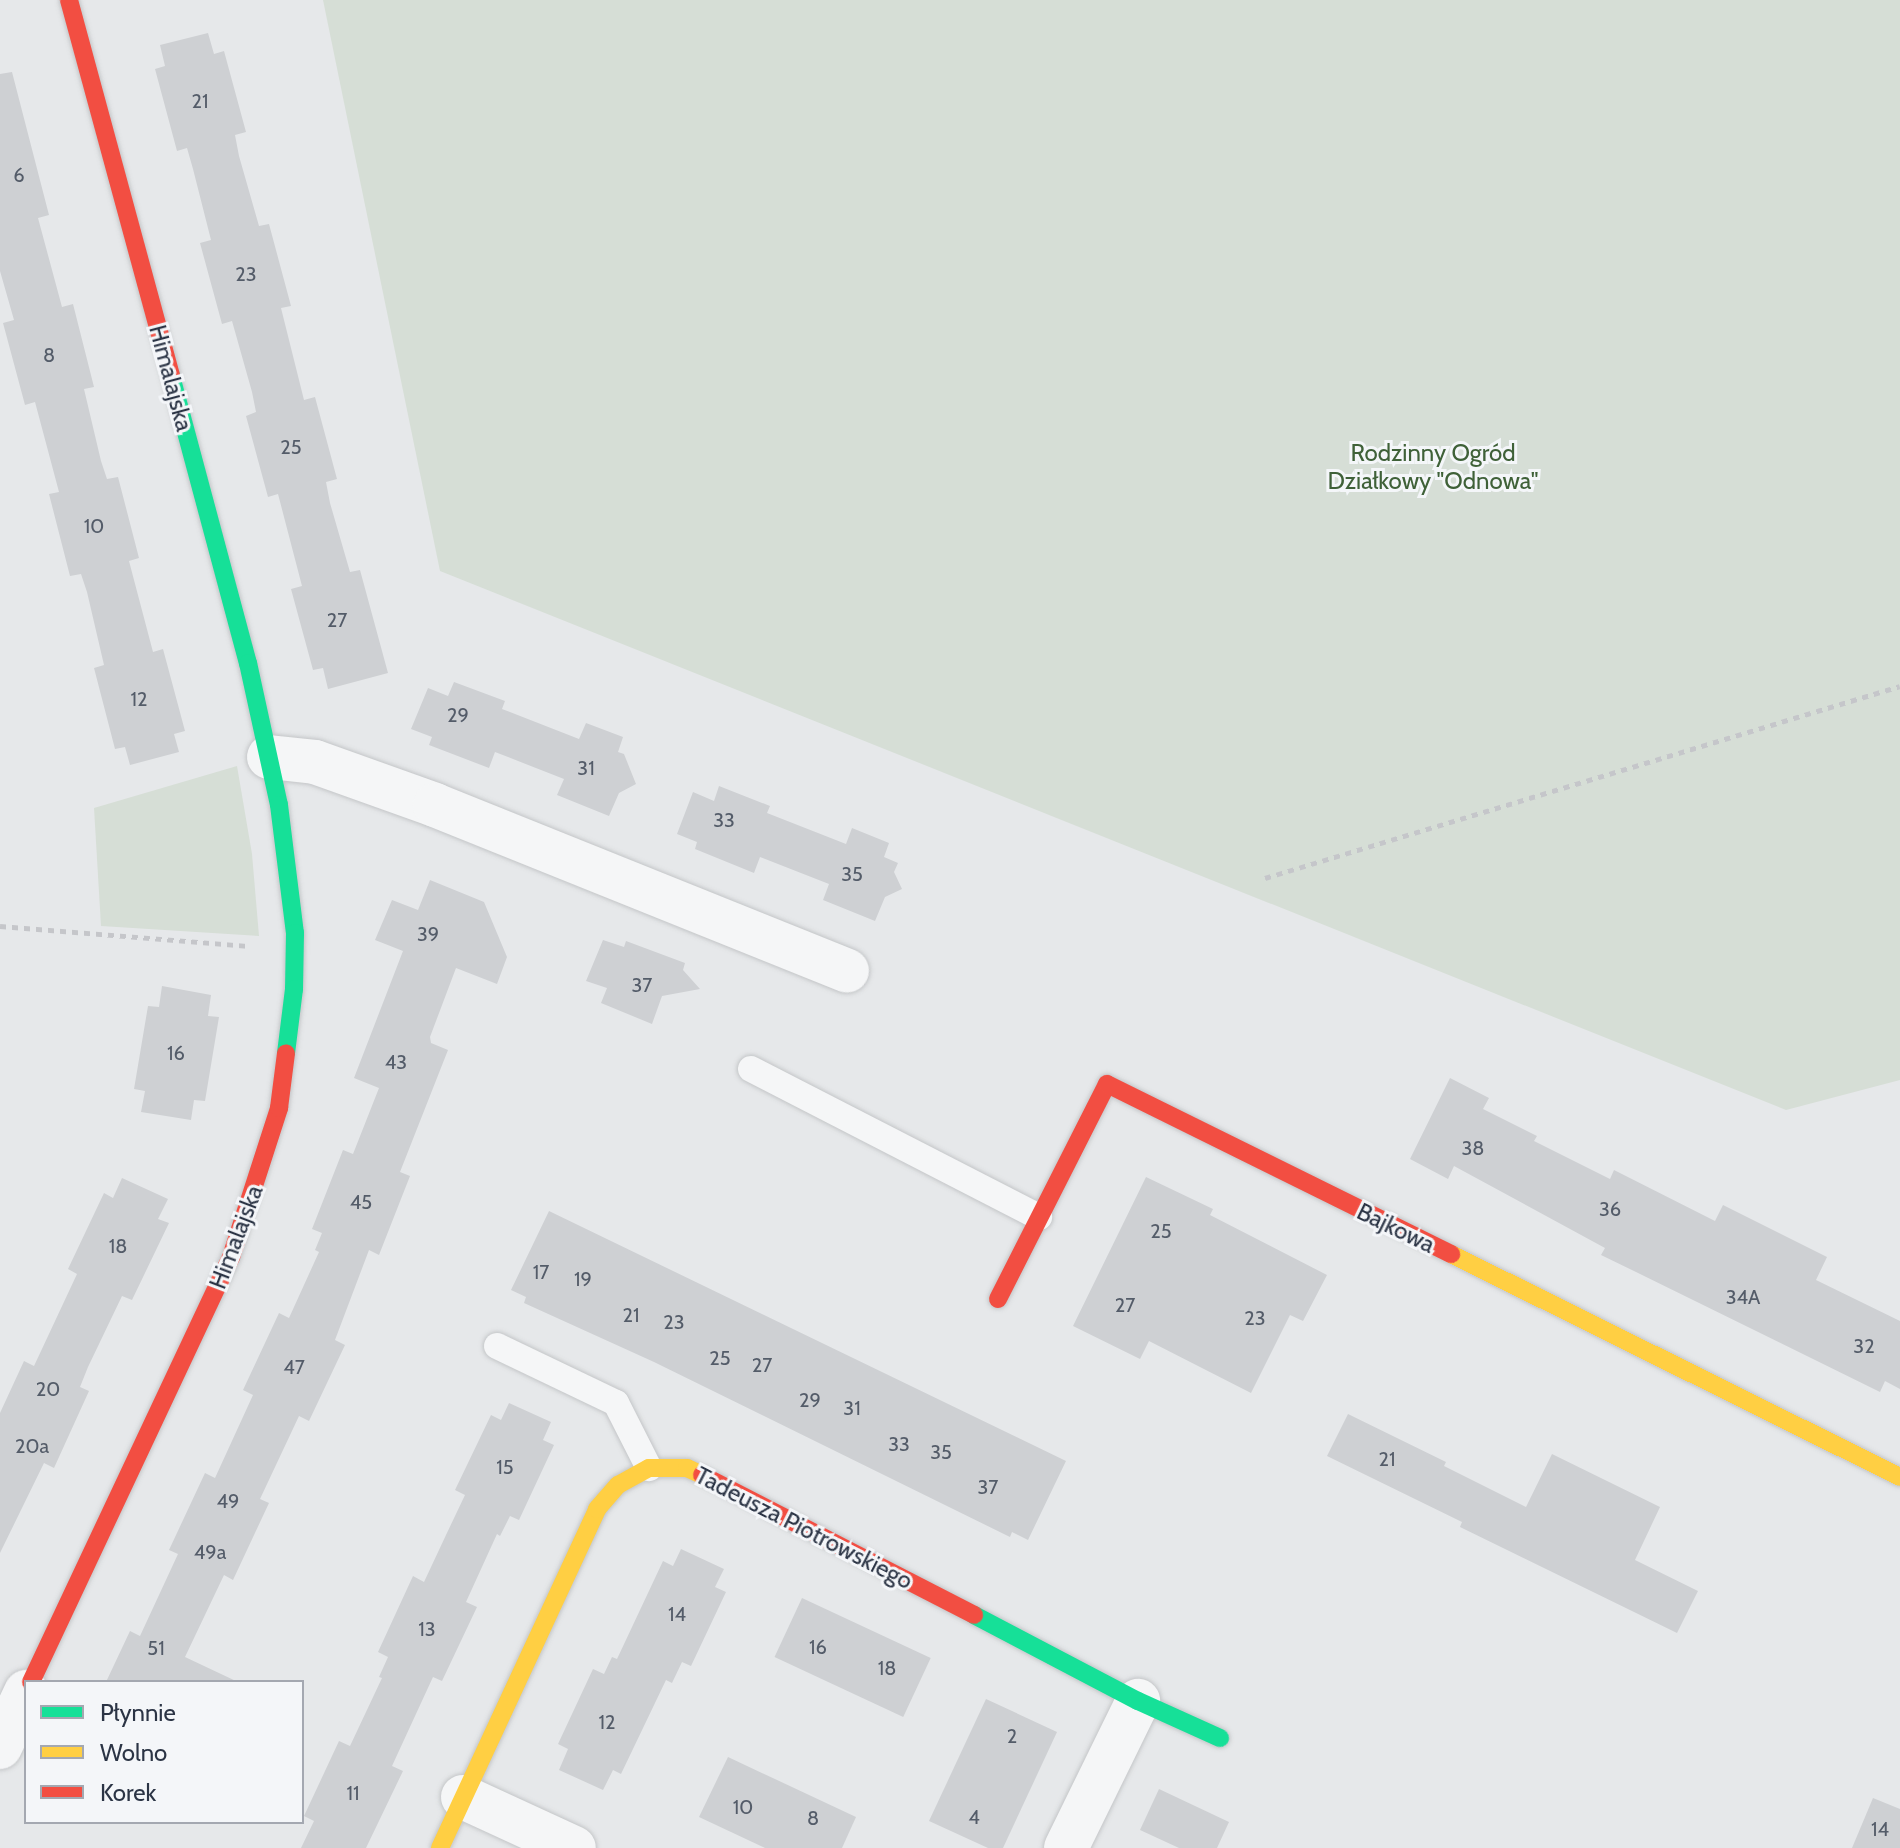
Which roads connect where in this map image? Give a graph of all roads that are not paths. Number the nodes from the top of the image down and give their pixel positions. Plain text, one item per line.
1 (69, 0) edge
2 (269, 757) junction
3 (847, 971) dead end
4 (751, 1069) dead end
5 (1039, 1217) junction
6 (998, 1299) dead end
7 (497, 1346) dead end
8 (649, 1468) junction
9 (1900, 1477) edge
10 (32, 1680) edge
11 (24, 1696) edge
12 (1138, 1701) junction
13 (1220, 1738) dead end
14 (0, 1747) edge
15 (463, 1797) junction
16 (440, 1848) edge
17 (574, 1848) edge
18 (1066, 1848) edge

1 - 2 street, Himalajska
2 - 3 street
2 - 10 street, Himalajska
4 - 5 lane
5 - 6 street, Bajkowa
5 - 9 street, Bajkowa
7 - 8 lane
8 - 12 street, Tadeusza Piotrowskiego
8 - 15 street
11 - 14 street
12 - 13 street, Tadeusza Piotrowskiego
12 - 18 street
15 - 16 street
15 - 17 street

